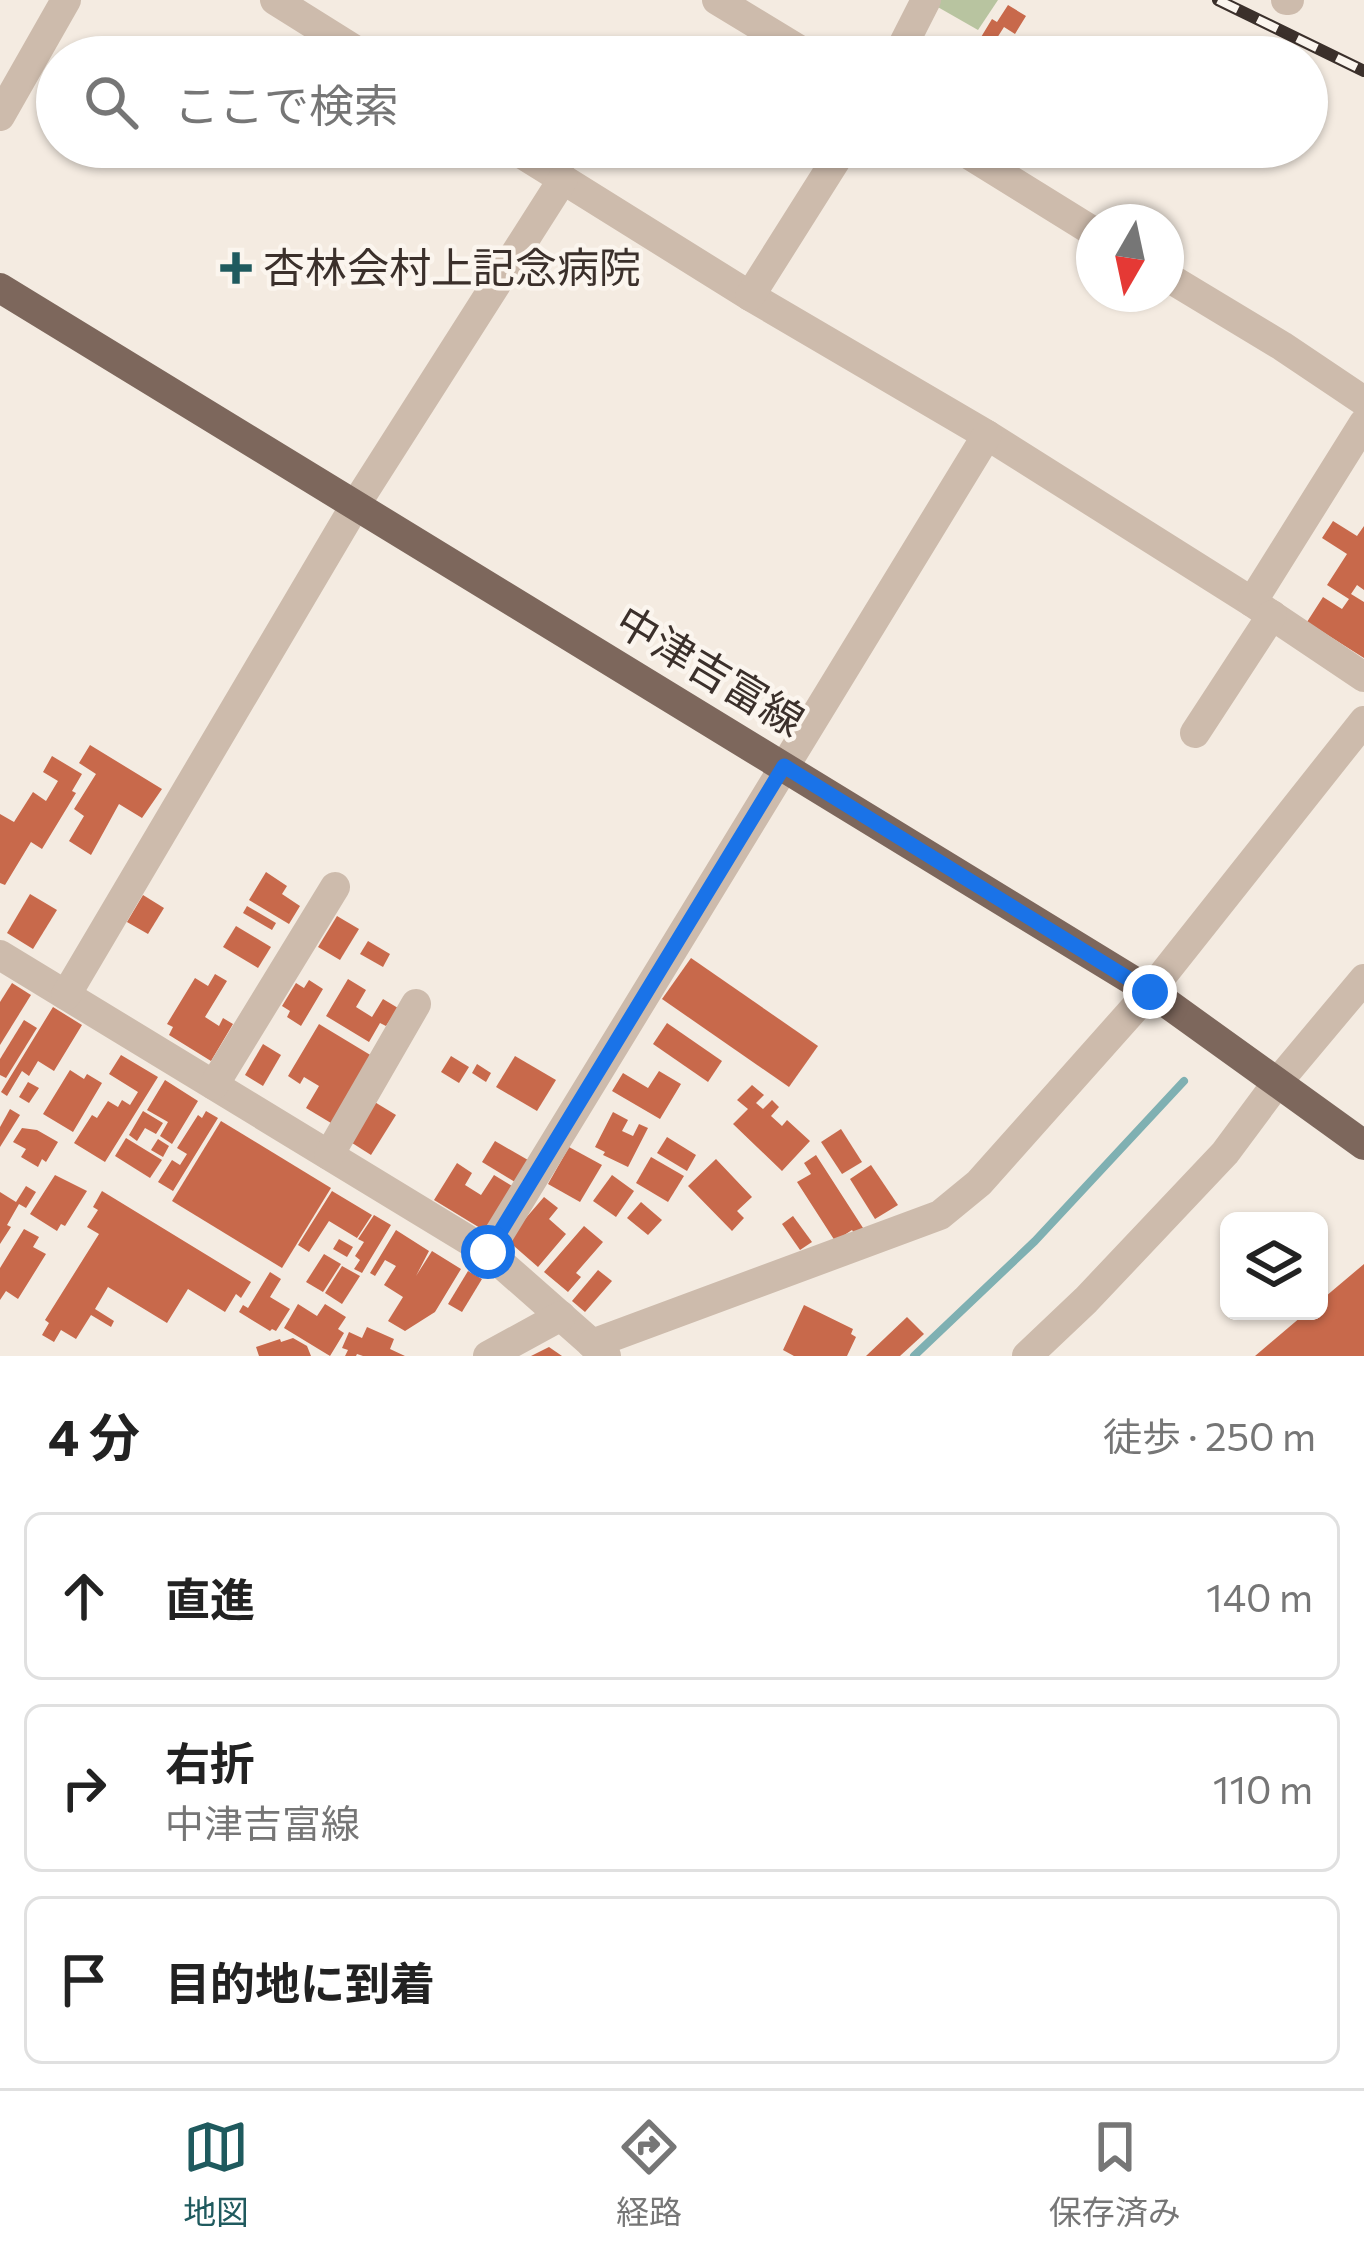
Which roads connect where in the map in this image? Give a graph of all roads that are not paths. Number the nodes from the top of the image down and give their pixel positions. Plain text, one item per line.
1 (66, 0) edge
2 (274, 0) edge
3 (717, 0) edge
4 (926, 0) edge
5 (46, 36) edge
6 (332, 36) edge
7 (776, 36) edge
8 (908, 36) edge
9 (36, 53) edge
10 (0, 116) edge
11 (545, 168) edge
12 (831, 168) edge
13 (991, 168) edge
14 (563, 179) junction
15 (1076, 221) edge
16 (1184, 287) edge
17 (0, 288) edge
18 (750, 296) junction
19 (1364, 400) edge
20 (1364, 423) edge
21 (987, 435) junction
22 (356, 504) junction
23 (1262, 608) junction
24 (1364, 677) edge
25 (1364, 721) edge
26 (1195, 733) dead end
27 (784, 766) junction
28 (335, 886) dead end
29 (0, 955) edge
30 (1364, 979) edge
31 (1150, 992) junction
32 (66, 995) junction
33 (416, 1004) dead end
34 (1276, 1083) junction
35 (214, 1085) junction
36 (1364, 1145) edge
37 (329, 1155) junction
38 (488, 1252) junction
39 (560, 1316) junction
40 (599, 1350) edge
41 (488, 1356) edge
42 (1027, 1356) edge

1 - 5 street
2 - 6 street
3 - 7 street
4 - 8 street
9 - 10 street
11 - 14 street
12 - 18 street
13 - 15 street
14 - 18 street
14 - 22 street
16 - 19 street
17 - 22 main road, 中津吉富線
18 - 21 street
20 - 23 street
21 - 23 street
21 - 27 street
22 - 27 main road, 中津吉富線
22 - 32 street
23 - 24 street
23 - 26 street
25 - 31 street
27 - 31 main road, 中津吉富線
27 - 38 street
28 - 35 street
29 - 32 street
30 - 34 street
31 - 34 main road, 中津吉富線
31 - 40 street
32 - 35 street
33 - 37 street
34 - 36 main road, 中津吉富線
34 - 42 street
35 - 37 street
37 - 38 street
38 - 39 street
39 - 40 street
39 - 41 street

